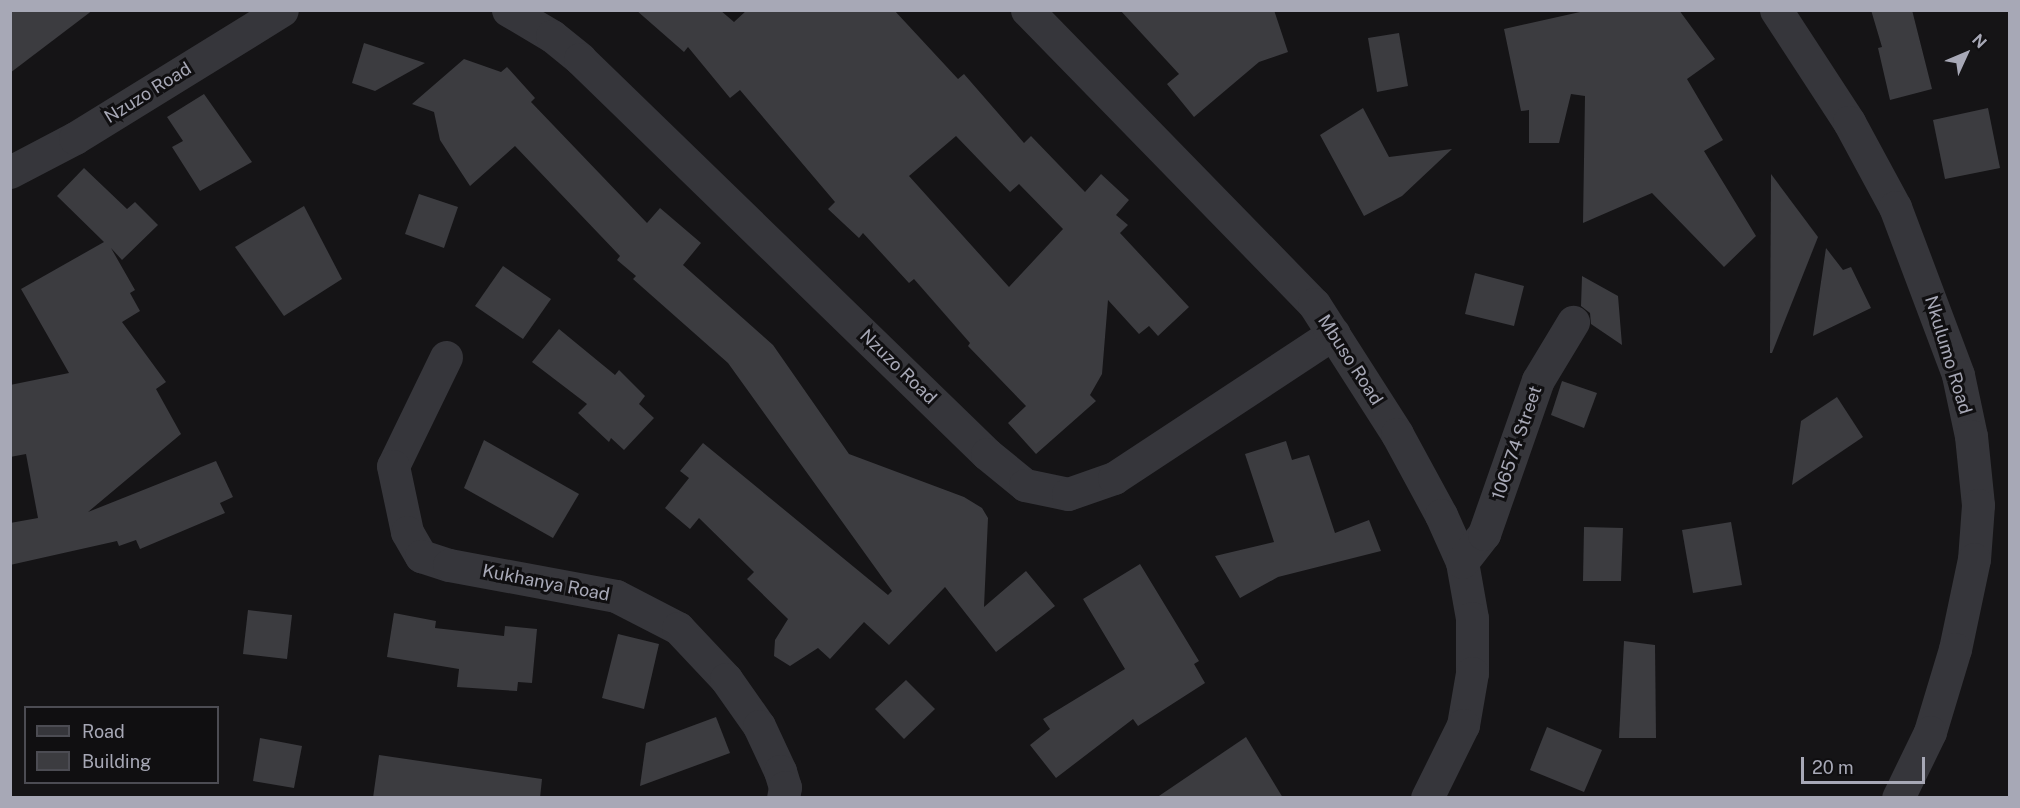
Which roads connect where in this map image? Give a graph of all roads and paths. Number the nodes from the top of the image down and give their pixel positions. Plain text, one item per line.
1 (282, 10) edge
2 (508, 10) edge
3 (1027, 10) edge
4 (1776, 10) edge
5 (10, 172) edge
6 (1573, 322) dead end
7 (1334, 333) junction
8 (446, 357) dead end
9 (1462, 562) junction
10 (783, 798) edge
11 (1427, 798) edge
12 (1898, 798) edge

1 - 5 street, Nzuzo Road
2 - 7 street, Nzuzo Road
3 - 7 street, Mbuso Road
4 - 12 street, Nkulumo Road
6 - 9 street, 106574 Street
7 - 9 street, Mbuso Road
8 - 10 street, Kukhanya Road
9 - 11 street, Mbuso Road

